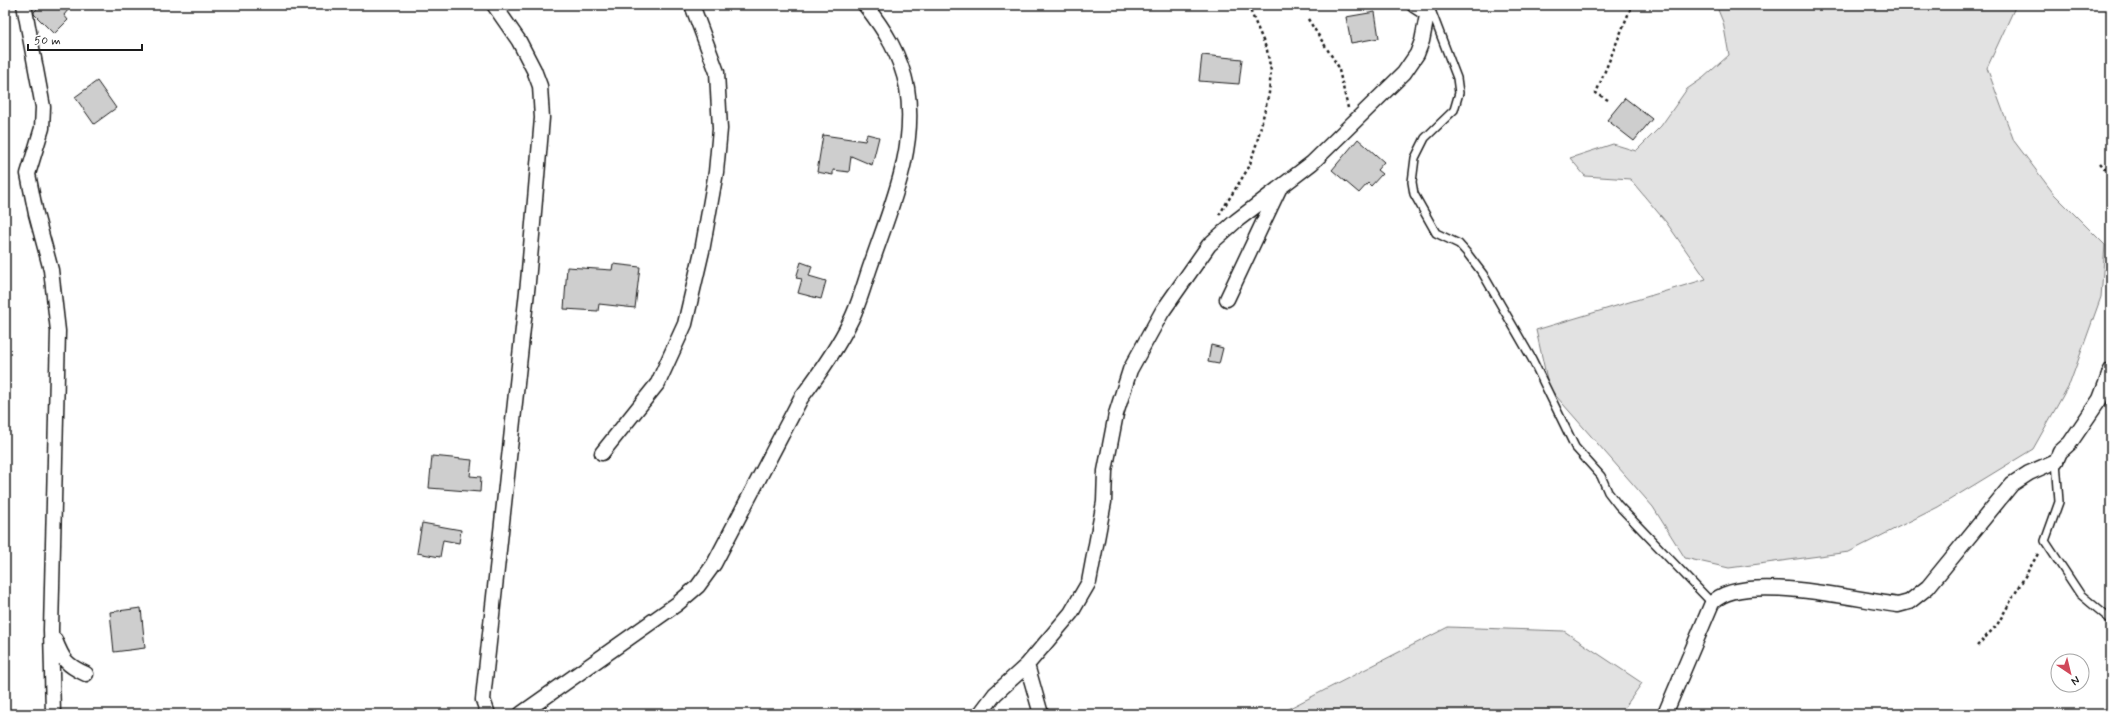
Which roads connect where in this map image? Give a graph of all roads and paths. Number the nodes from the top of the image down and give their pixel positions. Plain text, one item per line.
1 (24, 5) edge
2 (494, 5) edge
3 (692, 5) edge
4 (865, 5) edge
5 (1248, 5) edge
6 (1414, 5) edge
7 (1632, 5) edge
8 (1429, 8) edge
9 (1308, 19) dead end
10 (1608, 100) dead end
11 (1352, 124) junction
12 (2100, 163) dead end
13 (2111, 176) edge
14 (1280, 187) junction
15 (1218, 217) dead end
16 (1227, 299) dead end
17 (2111, 370) edge
18 (602, 453) dead end
19 (2056, 461) junction
20 (2045, 541) junction
21 (1712, 603) junction
22 (2111, 620) edge
23 (52, 630) junction
24 (1977, 646) dead end
25 (1027, 665) junction
26 (86, 674) dead end
27 (54, 714) edge
28 (488, 714) edge
29 (521, 714) edge
30 (980, 714) edge
31 (1041, 714) edge
32 (1665, 714) edge

1 - 23 street
2 - 28 street
3 - 18 street
4 - 29 street
5 - 15 path
6 - 8 street
7 - 10 path
8 - 11 street
8 - 21 lane
9 - 11 path
11 - 14 street
12 - 13 path
14 - 16 street
14 - 25 street
17 - 19 street
19 - 20 lane
19 - 21 street
20 - 22 lane
20 - 24 path
21 - 32 street
23 - 26 street
23 - 27 street
25 - 30 street
25 - 31 street

